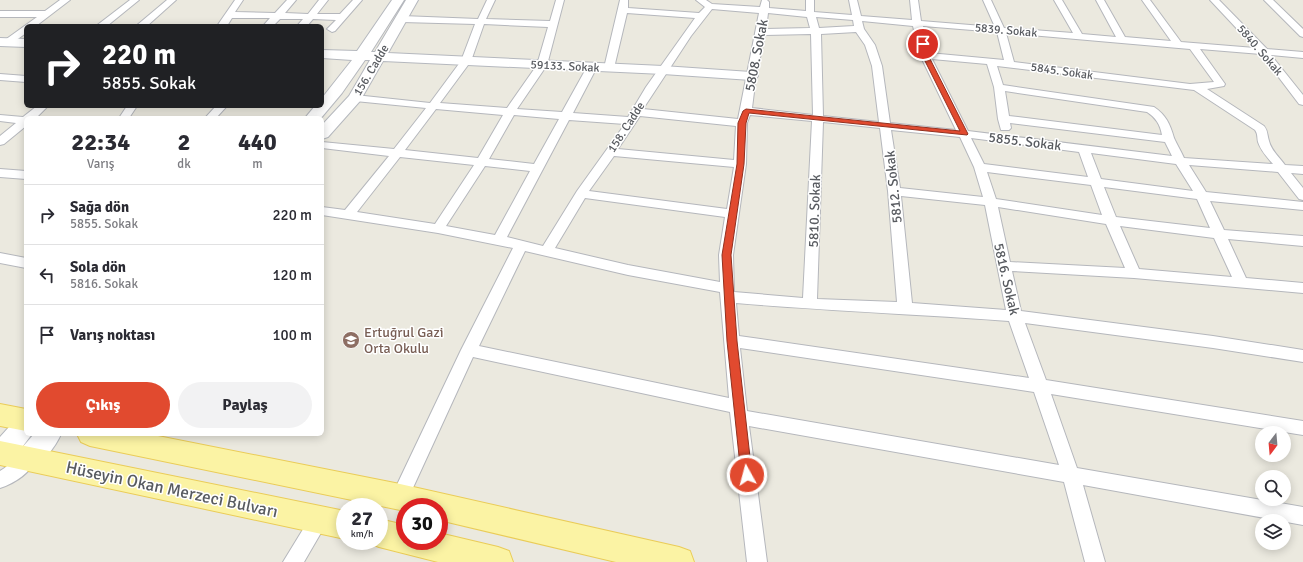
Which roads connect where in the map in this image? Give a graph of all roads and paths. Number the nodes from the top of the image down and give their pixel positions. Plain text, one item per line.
1 (66, 0) edge
2 (135, 0) edge
3 (172, 0) edge
4 (239, 0) edge
5 (292, 0) edge
6 (324, 0) edge
7 (358, 0) edge
8 (398, 0) edge
9 (412, 0) edge
10 (491, 0) edge
11 (560, 0) edge
12 (624, 0) edge
13 (700, 0) edge
14 (810, 0) edge
15 (853, 0) edge
16 (914, 0) edge
17 (987, 0) edge
18 (1058, 0) edge
19 (1100, 0) edge
20 (1146, 0) edge
21 (1214, 0) edge
22 (1268, 0) edge
23 (723, 3) edge
24 (765, 5) edge
25 (710, 6) junction
26 (623, 10) junction
27 (810, 13) junction
28 (0, 14) edge
29 (45, 14) junction
30 (230, 14) junction
31 (278, 16) junction
32 (310, 16) junction
33 (700, 16) junction
34 (342, 17) junction
35 (856, 17) junction
36 (402, 19) junction
37 (481, 20) junction
38 (917, 22) junction
39 (32, 24) edge
40 (104, 24) edge
41 (143, 24) edge
42 (223, 24) edge
43 (270, 24) edge
44 (304, 24) edge
45 (553, 24) junction
46 (332, 28) dead end
47 (859, 29) junction
48 (24, 30) edge
49 (1001, 30) junction
50 (816, 31) junction
51 (761, 32) junction
52 (1303, 34) edge
53 (1079, 36) junction
54 (1122, 40) junction
55 (4, 42) edge
56 (24, 43) edge
57 (1178, 45) junction
58 (1193, 46) junction
59 (1263, 50) junction
60 (324, 54) edge
61 (925, 55) junction
62 (1303, 55) edge
63 (362, 56) junction
64 (380, 56) junction
65 (466, 61) junction
66 (991, 63) junction
67 (1010, 64) junction
68 (542, 65) junction
69 (592, 67) junction
70 (609, 68) junction
71 (663, 70) junction
72 (751, 76) junction
73 (0, 77) edge
74 (24, 78) edge
75 (999, 87) junction
76 (1198, 88) junction
77 (327, 97) edge
78 (355, 98) junction
79 (1303, 102) edge
80 (433, 106) junction
81 (41, 108) edge
82 (220, 108) edge
83 (510, 112) junction
84 (31, 116) edge
85 (212, 116) edge
86 (634, 116) junction
87 (565, 117) junction
88 (744, 117) junction
89 (0, 118) edge
90 (818, 118) junction
91 (1003, 119) junction
92 (24, 121) edge
93 (24, 123) edge
94 (886, 126) junction
95 (324, 132) edge
96 (965, 134) junction
97 (1169, 139) junction
98 (1009, 140) junction
99 (0, 142) edge
100 (324, 145) edge
101 (1083, 148) junction
102 (610, 152) junction
103 (396, 153) junction
104 (482, 161) junction
105 (1180, 161) junction
106 (740, 164) junction
107 (980, 167) junction
108 (538, 168) junction
109 (1283, 169) junction
110 (1303, 170) edge
111 (0, 173) edge
112 (24, 175) edge
113 (1096, 182) junction
114 (894, 191) junction
115 (581, 194) junction
116 (1202, 196) junction
117 (1303, 196) edge
118 (991, 202) junction
119 (1303, 206) edge
120 (324, 210) edge
121 (349, 214) junction
122 (733, 214) junction
123 (1112, 221) junction
124 (438, 229) junction
125 (1221, 234) junction
126 (499, 240) junction
127 (1303, 241) edge
128 (521, 246) junction
129 (547, 251) junction
130 (0, 258) edge
131 (24, 263) edge
132 (1004, 266) junction
133 (1134, 273) junction
134 (1241, 282) junction
135 (1303, 288) edge
136 (728, 293) junction
137 (810, 304) junction
138 (905, 308) junction
139 (1015, 316) junction
140 (732, 341) junction
141 (470, 350) junction
142 (1303, 356) edge
143 (1039, 386) junction
144 (739, 412) junction
145 (0, 415) edge
146 (24, 420) edge
147 (24, 427) edge
148 (1303, 428) edge
149 (45, 436) edge
150 (100, 436) edge
151 (7, 455) edge
152 (1071, 475) junction
153 (0, 480) edge
154 (400, 496) junction
155 (1303, 516) edge
156 (332, 522) edge
157 (432, 550) edge
158 (445, 556) edge
159 (293, 562) edge
160 (498, 562) edge
161 (679, 562) edge
162 (757, 562) edge
163 (1095, 562) edge

1 - 29 street
2 - 40 street
3 - 41 street
4 - 30 street
5 - 31 street
6 - 32 street
7 - 34 street
8 - 63 street, 156. Cadde
9 - 36 street, 156. Cadde
10 - 37 street
11 - 45 street
12 - 26 street
13 - 25 street
14 - 27 street
15 - 35 street, 5812. Sokak
16 - 38 street, 5816. Sokak
17 - 49 street
18 - 53 street
19 - 54 street
20 - 57 street
21 - 59 street, 5840. Sokak
22 - 52 street
23 - 24 street, 5839. Sokak
23 - 25 street, 5839. Sokak
24 - 27 street, 5839. Sokak
24 - 51 street, 5808. Sokak
25 - 33 street, 158. Cadde
26 - 33 street
26 - 70 street
27 - 35 street, 5839. Sokak
27 - 50 street, 5810. Sokak
28 - 29 street
29 - 39 street
30 - 31 street
30 - 42 street
31 - 32 street
31 - 43 street
32 - 34 street
32 - 44 street
33 - 71 street, 158. Cadde
34 - 46 street
35 - 38 street, 5839. Sokak
35 - 47 street, 5812. Sokak
36 - 37 street
36 - 64 street, 156. Cadde
37 - 45 street
37 - 65 street
38 - 49 street, 5839. Sokak
38 - 61 street, 5816. Sokak
45 - 68 street
47 - 50 street
47 - 94 street, 5812. Sokak
48 - 55 street
49 - 53 street, 5839. Sokak
49 - 67 street
50 - 51 street
50 - 90 street, 5810. Sokak
51 - 72 street, 5808. Sokak
53 - 54 street, 5839. Sokak
54 - 57 street, 5839. Sokak
55 - 56 street
57 - 58 street, 5839. Sokak
58 - 59 street, 5839. Sokak
58 - 76 street
59 - 62 street, 5839. Sokak
59 - 79 street, 5840. Sokak
60 - 63 street, 59133. Sokak
61 - 66 street, 5845. Sokak
61 - 96 street, 5816. Sokak
63 - 64 street, 59133. Sokak
63 - 77 street, 156. Cadde
64 - 65 street, 59133. Sokak
64 - 78 street, 156. Cadde
65 - 68 street, 59133. Sokak
65 - 80 street
66 - 67 street, 5845. Sokak
66 - 75 street
67 - 76 street, 5845. Sokak
68 - 69 street, 59133. Sokak
68 - 83 street
69 - 70 street, 59133. Sokak
69 - 87 street
70 - 71 street, 59133. Sokak
71 - 72 street, 59133. Sokak
71 - 86 street, 158. Cadde
72 - 88 street, 5808. Sokak
73 - 74 street
75 - 91 street
75 - 97 street
76 - 109 street
78 - 80 street, 5855. Sokak
78 - 95 street, 156. Cadde
80 - 83 street, 5855. Sokak
80 - 103 street
81 - 84 street
82 - 85 street
83 - 87 street, 5855. Sokak
83 - 104 street
86 - 87 street, 5855. Sokak
86 - 88 street, 5855. Sokak
86 - 102 street, 158. Cadde
87 - 108 street
88 - 90 street, 5855. Sokak
88 - 106 street, 5808. Sokak
89 - 92 street
90 - 94 street, 5855. Sokak
90 - 137 street, 5810. Sokak
91 - 97 street
91 - 98 street
93 - 99 street
94 - 96 street, 5855. Sokak
94 - 114 street, 5812. Sokak
96 - 98 street, 5855. Sokak
96 - 107 street, 5816. Sokak
97 - 105 street
98 - 101 street, 5855. Sokak
100 - 103 street
101 - 105 street, 5855. Sokak
101 - 113 street
102 - 106 street
102 - 115 street, 158. Cadde
103 - 104 street
103 - 121 street
104 - 108 street
104 - 124 street
105 - 109 street, 5855. Sokak
105 - 116 street
106 - 122 street, 5808. Sokak
107 - 113 street
107 - 118 street, 5816. Sokak
108 - 126 street
109 - 110 street, 5855. Sokak
109 - 117 street
111 - 112 street
113 - 116 street
113 - 123 street
114 - 118 street
114 - 138 street, 5812. Sokak
115 - 122 street
115 - 129 street, 158. Cadde
116 - 119 street
116 - 125 street
118 - 123 street
118 - 132 street, 5816. Sokak
120 - 121 street
121 - 124 street
122 - 136 street, 5808. Sokak
123 - 125 street
123 - 133 street
124 - 126 street
125 - 127 street
125 - 134 street
126 - 128 street
128 - 129 street
128 - 141 street
129 - 136 street
130 - 131 street
132 - 133 street
132 - 139 street, 5816. Sokak
133 - 134 street
134 - 135 street
136 - 137 street
136 - 140 street, 5808. Sokak
137 - 138 street
138 - 139 street
139 - 142 street
139 - 143 street, 5816. Sokak
140 - 143 street
140 - 144 street, 5808. Sokak
141 - 144 street
141 - 154 street
143 - 148 street
143 - 152 street, 5816. Sokak
144 - 152 street
144 - 162 street, 5808. Sokak
145 - 146 main road
147 - 151 street
149 - 151 street
150 - 154 main road
151 - 153 street
151 - 156 main road, Hüseyin Okan Merzeci Bulvarı
152 - 155 street
152 - 163 street, 5816. Sokak
154 - 161 main road
156 - 159 street
157 - 158 main road
158 - 160 main road

